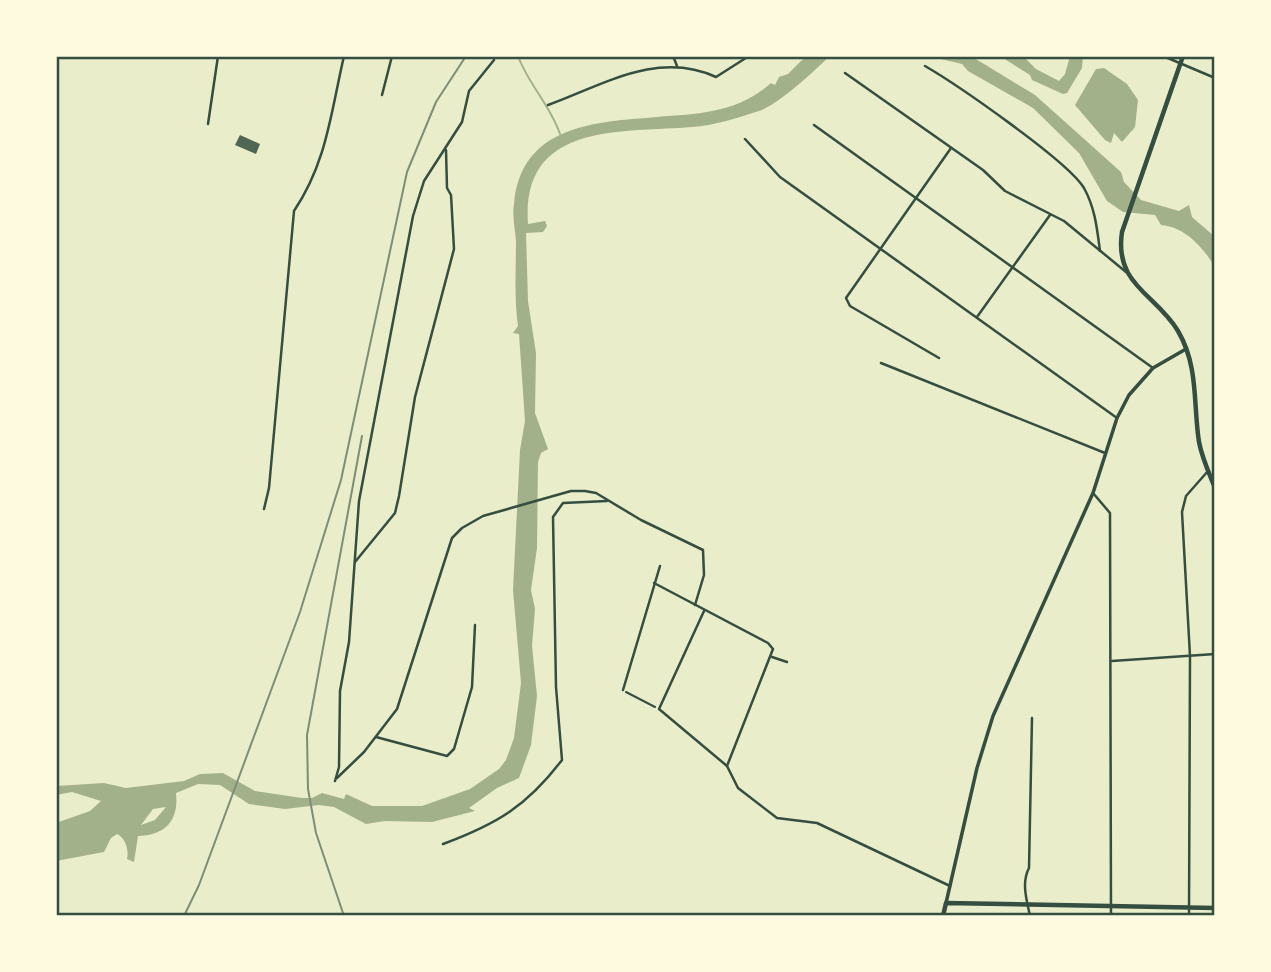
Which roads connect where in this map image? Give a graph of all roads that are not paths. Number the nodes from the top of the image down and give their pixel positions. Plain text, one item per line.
1 (218, 56) edge
2 (344, 56) edge
3 (392, 56) edge
4 (673, 56) edge
5 (748, 56) edge
6 (1163, 56) edge
7 (1183, 56) edge
8 (494, 60) dead end
9 (1181, 65) junction
10 (925, 66) dead end
11 (678, 67) junction
12 (845, 73) dead end
13 (1215, 78) edge
14 (382, 95) dead end
15 (548, 105) dead end
16 (208, 124) dead end
17 (814, 125) dead end
18 (744, 139) dead end
19 (951, 148) junction
20 (446, 150) junction
21 (915, 198) junction
22 (1050, 215) junction
23 (879, 248) junction
24 (1100, 251) junction
25 (1013, 268) junction
26 (1128, 274) junction
27 (976, 318) junction
28 (1186, 349) junction
29 (939, 358) dead end
30 (881, 363) dead end
31 (1153, 368) junction
32 (1117, 418) junction
33 (1105, 453) junction
34 (1208, 471) junction
35 (1215, 488) edge
36 (1093, 493) junction
37 (607, 501) junction
38 (264, 509) dead end
39 (354, 564) junction
40 (660, 566) dead end
41 (654, 583) junction
42 (695, 605) junction
43 (704, 611) junction
44 (475, 625) dead end
45 (1215, 654) edge
46 (1190, 656) junction
47 (772, 657) junction
48 (1112, 661) junction
49 (787, 662) dead end
50 (624, 690) road end
51 (1032, 718) dead end
52 (375, 737) junction
53 (727, 766) junction
54 (443, 844) dead end
55 (950, 886) junction
56 (946, 904) junction
57 (1026, 905) junction
58 (1111, 906) junction
59 (1189, 907) junction
60 (1215, 908) edge
61 (943, 916) edge
62 (1030, 916) edge
63 (1111, 916) edge
64 (1189, 916) edge

1 - 16 street
2 - 38 street
3 - 14 street
4 - 11 street
5 - 11 street
6 - 9 street
7 - 9 main road
8 - 20 street
9 - 13 street
9 - 26 main road
10 - 24 street
11 - 15 street
12 - 19 street
17 - 21 street
18 - 23 street
19 - 21 street
19 - 22 street
20 - 39 street
20 - 39 street
21 - 23 street
21 - 25 street
22 - 24 street
22 - 25 street
23 - 27 street
23 - 29 street
24 - 26 street
25 - 27 street
25 - 31 street
26 - 28 main road
27 - 32 street
28 - 31 street
28 - 34 main road
30 - 33 street
31 - 32 street
32 - 33 street
33 - 36 street
34 - 35 main road
34 - 46 street
36 - 48 street
36 - 55 street
37 - 42 street
37 - 52 street
37 - 54 street
39 - 52 street
40 - 41 street
41 - 42 street
41 - 50 street
42 - 43 street
43 - 47 street
43 - 53 street
44 - 52 street
45 - 46 street
46 - 48 street
46 - 59 street
47 - 49 street
47 - 53 street
48 - 58 street
51 - 57 street
53 - 55 street
55 - 56 street
56 - 57 main road
56 - 61 main road
57 - 58 main road
57 - 62 street
58 - 59 main road
58 - 63 street
59 - 60 main road
59 - 64 street

